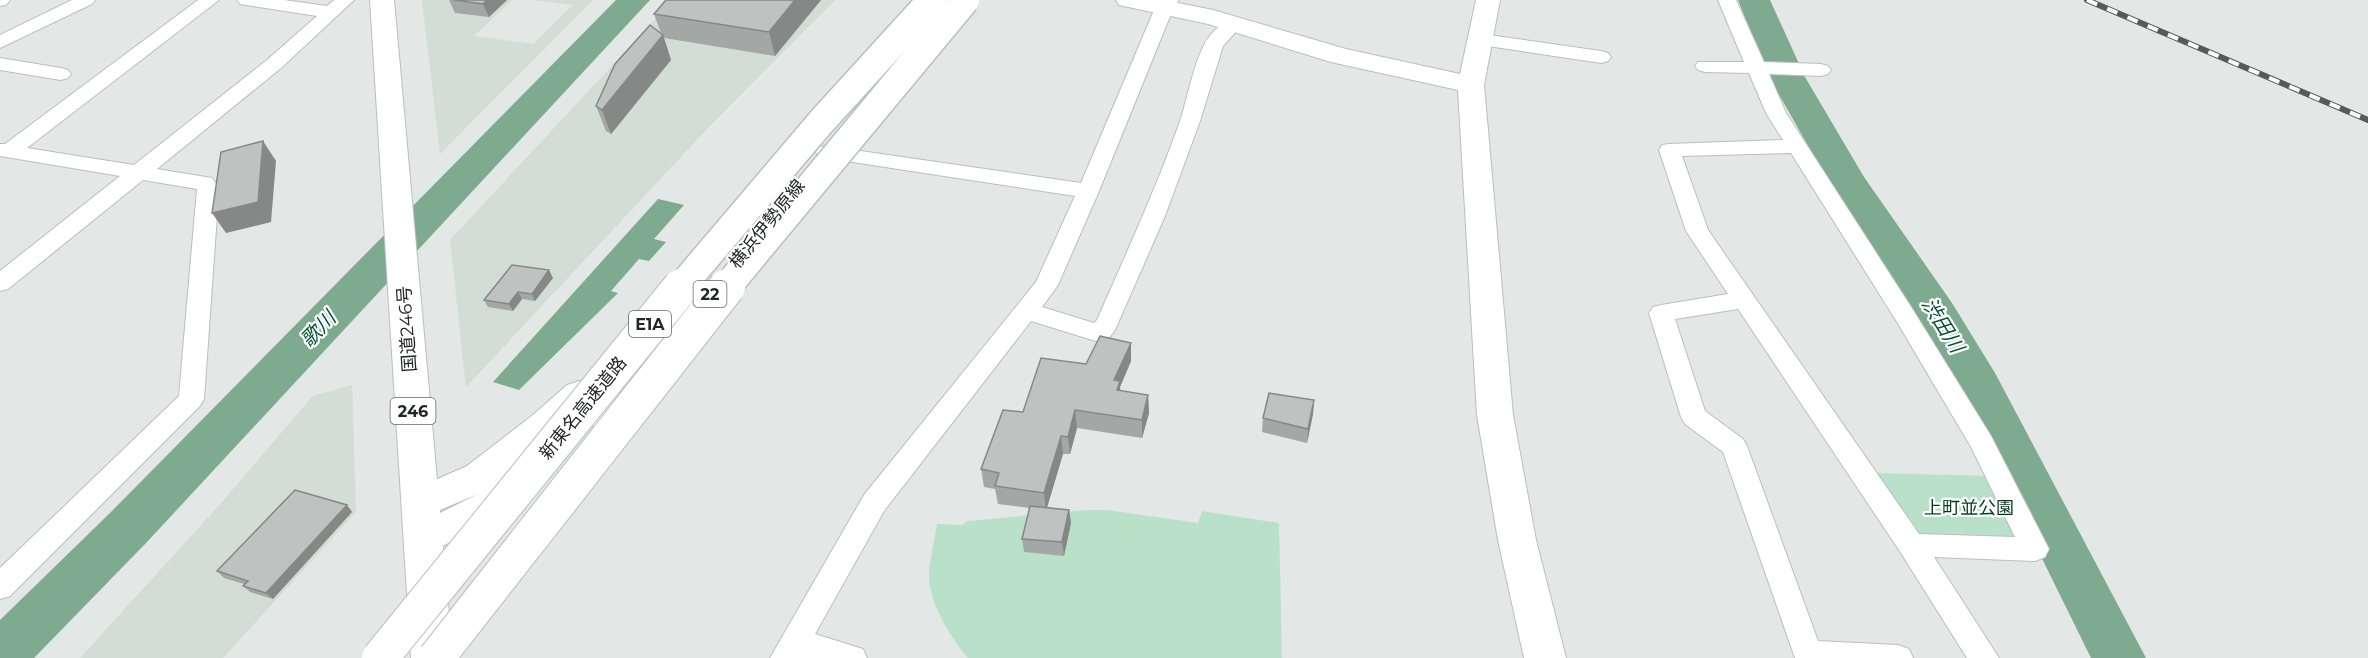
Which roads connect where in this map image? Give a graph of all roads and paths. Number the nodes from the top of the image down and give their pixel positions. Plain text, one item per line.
1 (86, 0) edge
2 (210, 0) edge
3 (246, 0) edge
4 (382, 0) edge
5 (921, 0) edge
6 (932, 0) edge
7 (948, 0) edge
8 (965, 0) edge
9 (1128, 0) edge
10 (1488, 0) edge
11 (1727, 0) edge
12 (1167, 4) edge
13 (337, 6) edge
14 (1234, 24) junction
15 (1482, 40) junction
16 (0, 42) edge
17 (1601, 57) dead end
18 (0, 64) edge
19 (1705, 66) dead end
20 (1760, 69) junction
21 (1821, 70) dead end
22 (61, 74) dead end
23 (1470, 85) junction
24 (1795, 146) junction
25 (4, 151) edge
26 (826, 152) junction
27 (140, 172) junction
28 (1088, 191) junction
29 (0, 283) edge
30 (1744, 300) junction
31 (1028, 311) junction
32 (423, 521) junction
33 (1911, 545) junction
34 (0, 587) edge
35 (790, 649) edge
36 (380, 658) edge
37 (434, 658) edge
38 (852, 658) edge
39 (1545, 658) edge
40 (1898, 658) edge
41 (1984, 658) edge

1 - 16 street
2 - 25 street
3 - 13 street
4 - 32 main road, 国道246号 / 246
5 - 32 main road, 横浜伊勢原線 / 22
6 - 36 main road, 新東名高速道路 / E1A, bridge
7 - 26 main road, 横浜伊勢原線 / 22
8 - 37 main road, 新東名高速道路 / E1A, bridge
9 - 12 main road
10 - 15 main road
11 - 20 street
12 - 14 main road
12 - 28 street
13 - 27 street
14 - 23 main road
14 - 31 street
15 - 17 street
15 - 23 main road
18 - 22 street
19 - 20 street
20 - 21 street
20 - 24 street
23 - 39 main road
24 - 30 street
24 - 33 street
25 - 27 street
26 - 28 street
26 - 32 main road, 横浜伊勢原線 / 22
27 - 29 street
27 - 34 street
28 - 31 street
30 - 33 street
30 - 40 street
31 - 35 street
32 - 37 main road, 国道246号 / 246
33 - 41 street
35 - 38 street

